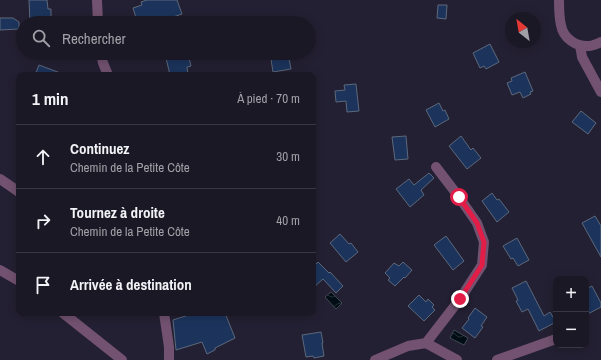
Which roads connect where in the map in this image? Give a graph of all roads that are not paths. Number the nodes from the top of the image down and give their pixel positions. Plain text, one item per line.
1 (97, 0) edge
2 (559, 0) edge
3 (98, 16) edge
4 (601, 42) edge
5 (580, 45) junction
6 (103, 60) edge
7 (107, 72) edge
8 (601, 92) edge
9 (436, 167) dead end
10 (0, 179) edge
11 (16, 190) edge
12 (0, 270) edge
13 (16, 279) edge
14 (67, 316) edge
15 (164, 316) edge
16 (553, 340) edge
17 (426, 343) junction
18 (122, 360) edge
19 (169, 360) edge
20 (375, 360) edge
21 (457, 360) edge
22 (497, 360) edge

1 - 3 street
2 - 5 street
4 - 5 street
5 - 8 street
6 - 7 street
9 - 17 street
10 - 11 street
12 - 13 street
14 - 18 street
15 - 19 street
16 - 22 street
17 - 20 street
17 - 21 street

